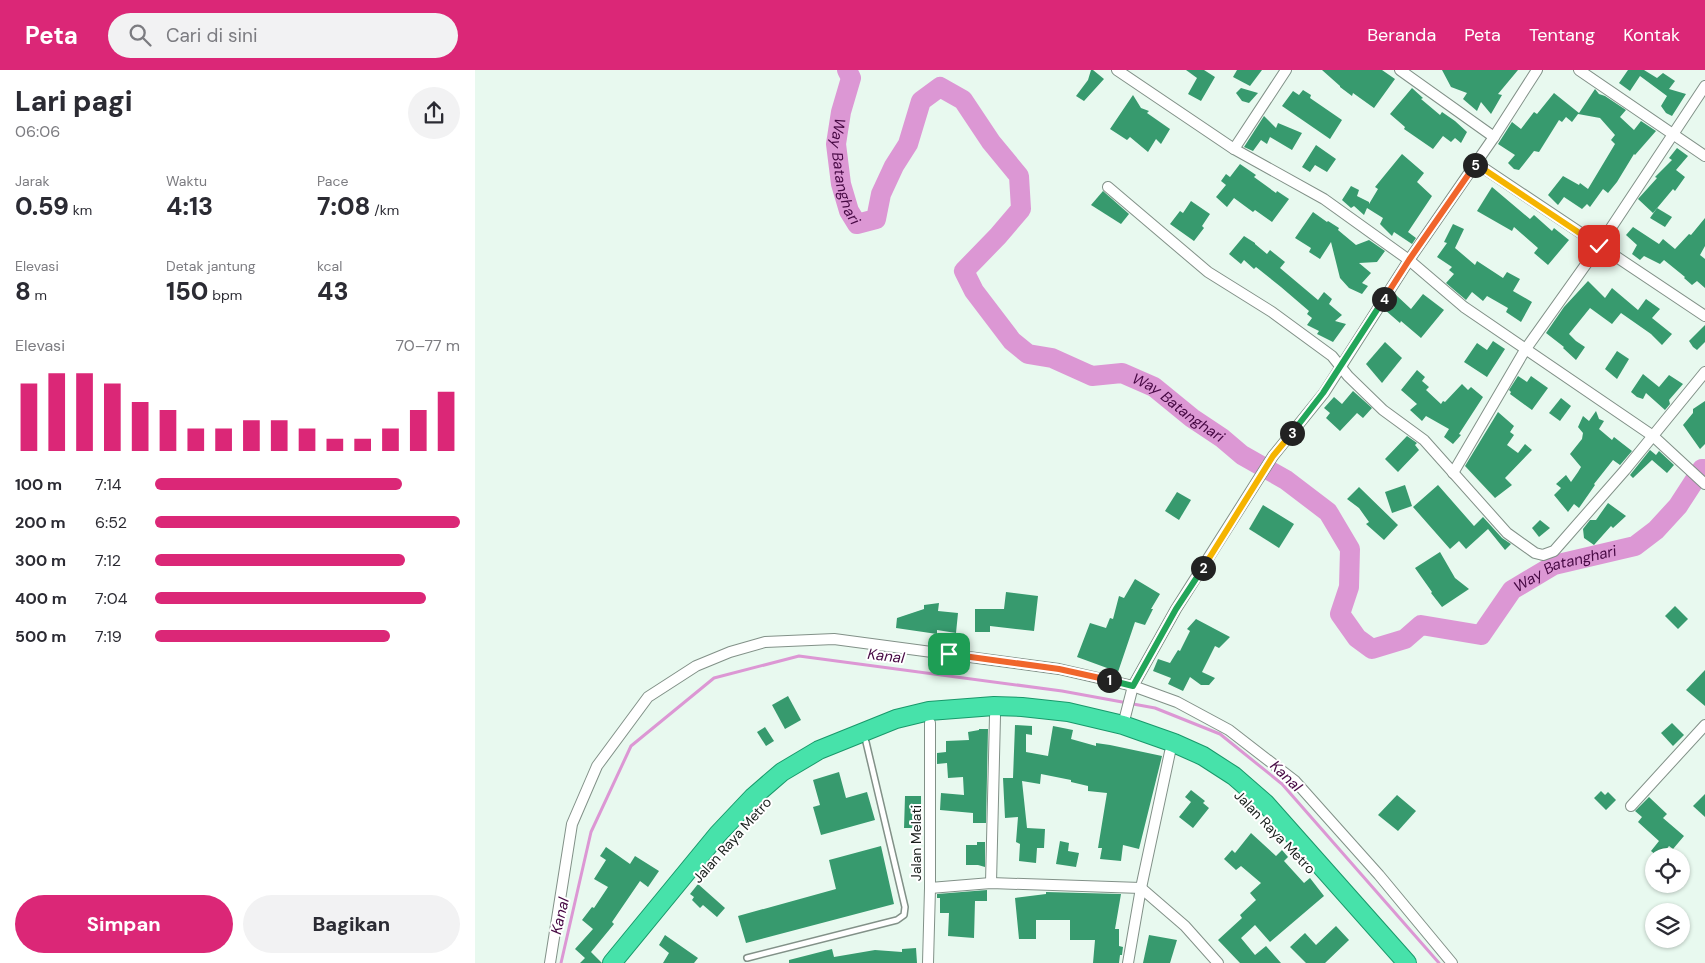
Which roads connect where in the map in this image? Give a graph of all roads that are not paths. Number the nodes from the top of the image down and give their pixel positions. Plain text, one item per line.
1 (1117, 70) edge
2 (1286, 70) edge
3 (1400, 70) edge
4 (1537, 70) edge
5 (1579, 70) edge
6 (1705, 86) edge
7 (1672, 134) junction
8 (1494, 137) junction
9 (1234, 149) junction
10 (1705, 156) edge
11 (1476, 164) junction
12 (1108, 187) dead end
13 (1599, 246) junction
14 (1409, 260) junction
15 (1705, 316) edge
16 (1525, 350) junction
17 (1341, 366) junction
18 (1705, 372) edge
19 (1653, 436) junction
20 (1453, 473) junction
21 (1705, 484) edge
22 (1132, 690) junction
23 (995, 716) junction
24 (1125, 719) junction
25 (930, 723) junction
26 (1705, 725) edge
27 (866, 742) junction
28 (1170, 752) junction
29 (1631, 806) dead end
30 (991, 883) junction
31 (930, 888) junction
32 (1141, 888) junction
33 (1337, 891) junction
34 (747, 958) dead end
35 (550, 963) edge
36 (611, 963) edge
37 (627, 963) edge
38 (928, 963) edge
39 (1128, 963) edge
40 (1218, 963) edge
41 (1394, 963) edge
42 (1407, 963) edge
43 (1452, 963) edge

1 - 9 street
2 - 9 street
3 - 8 street
4 - 8 street
5 - 7 street
6 - 7 street
7 - 10 street
7 - 13 street
8 - 11 street
9 - 14 street
11 - 13 street
11 - 14 street
12 - 17 street
13 - 15 street
13 - 16 street
14 - 16 street
14 - 17 street
16 - 19 street
16 - 20 street
17 - 20 street
17 - 22 street
18 - 19 street
19 - 20 street
19 - 21 street
22 - 24 street
22 - 35 street
22 - 43 street
23 - 25 highway, Jalan Raya Metro
23 - 28 highway, Jalan Raya Metro
23 - 30 street
24 - 33 highway
24 - 36 highway
25 - 27 highway, Jalan Raya Metro
25 - 31 street, Jalan Melati
26 - 29 street
27 - 34 lane
27 - 37 highway, Jalan Raya Metro
28 - 32 street
28 - 33 highway, Jalan Raya Metro
30 - 31 street
30 - 32 street
31 - 38 street, Jalan Melati
32 - 39 street
32 - 40 street
33 - 41 highway, Jalan Raya Metro
33 - 42 highway

